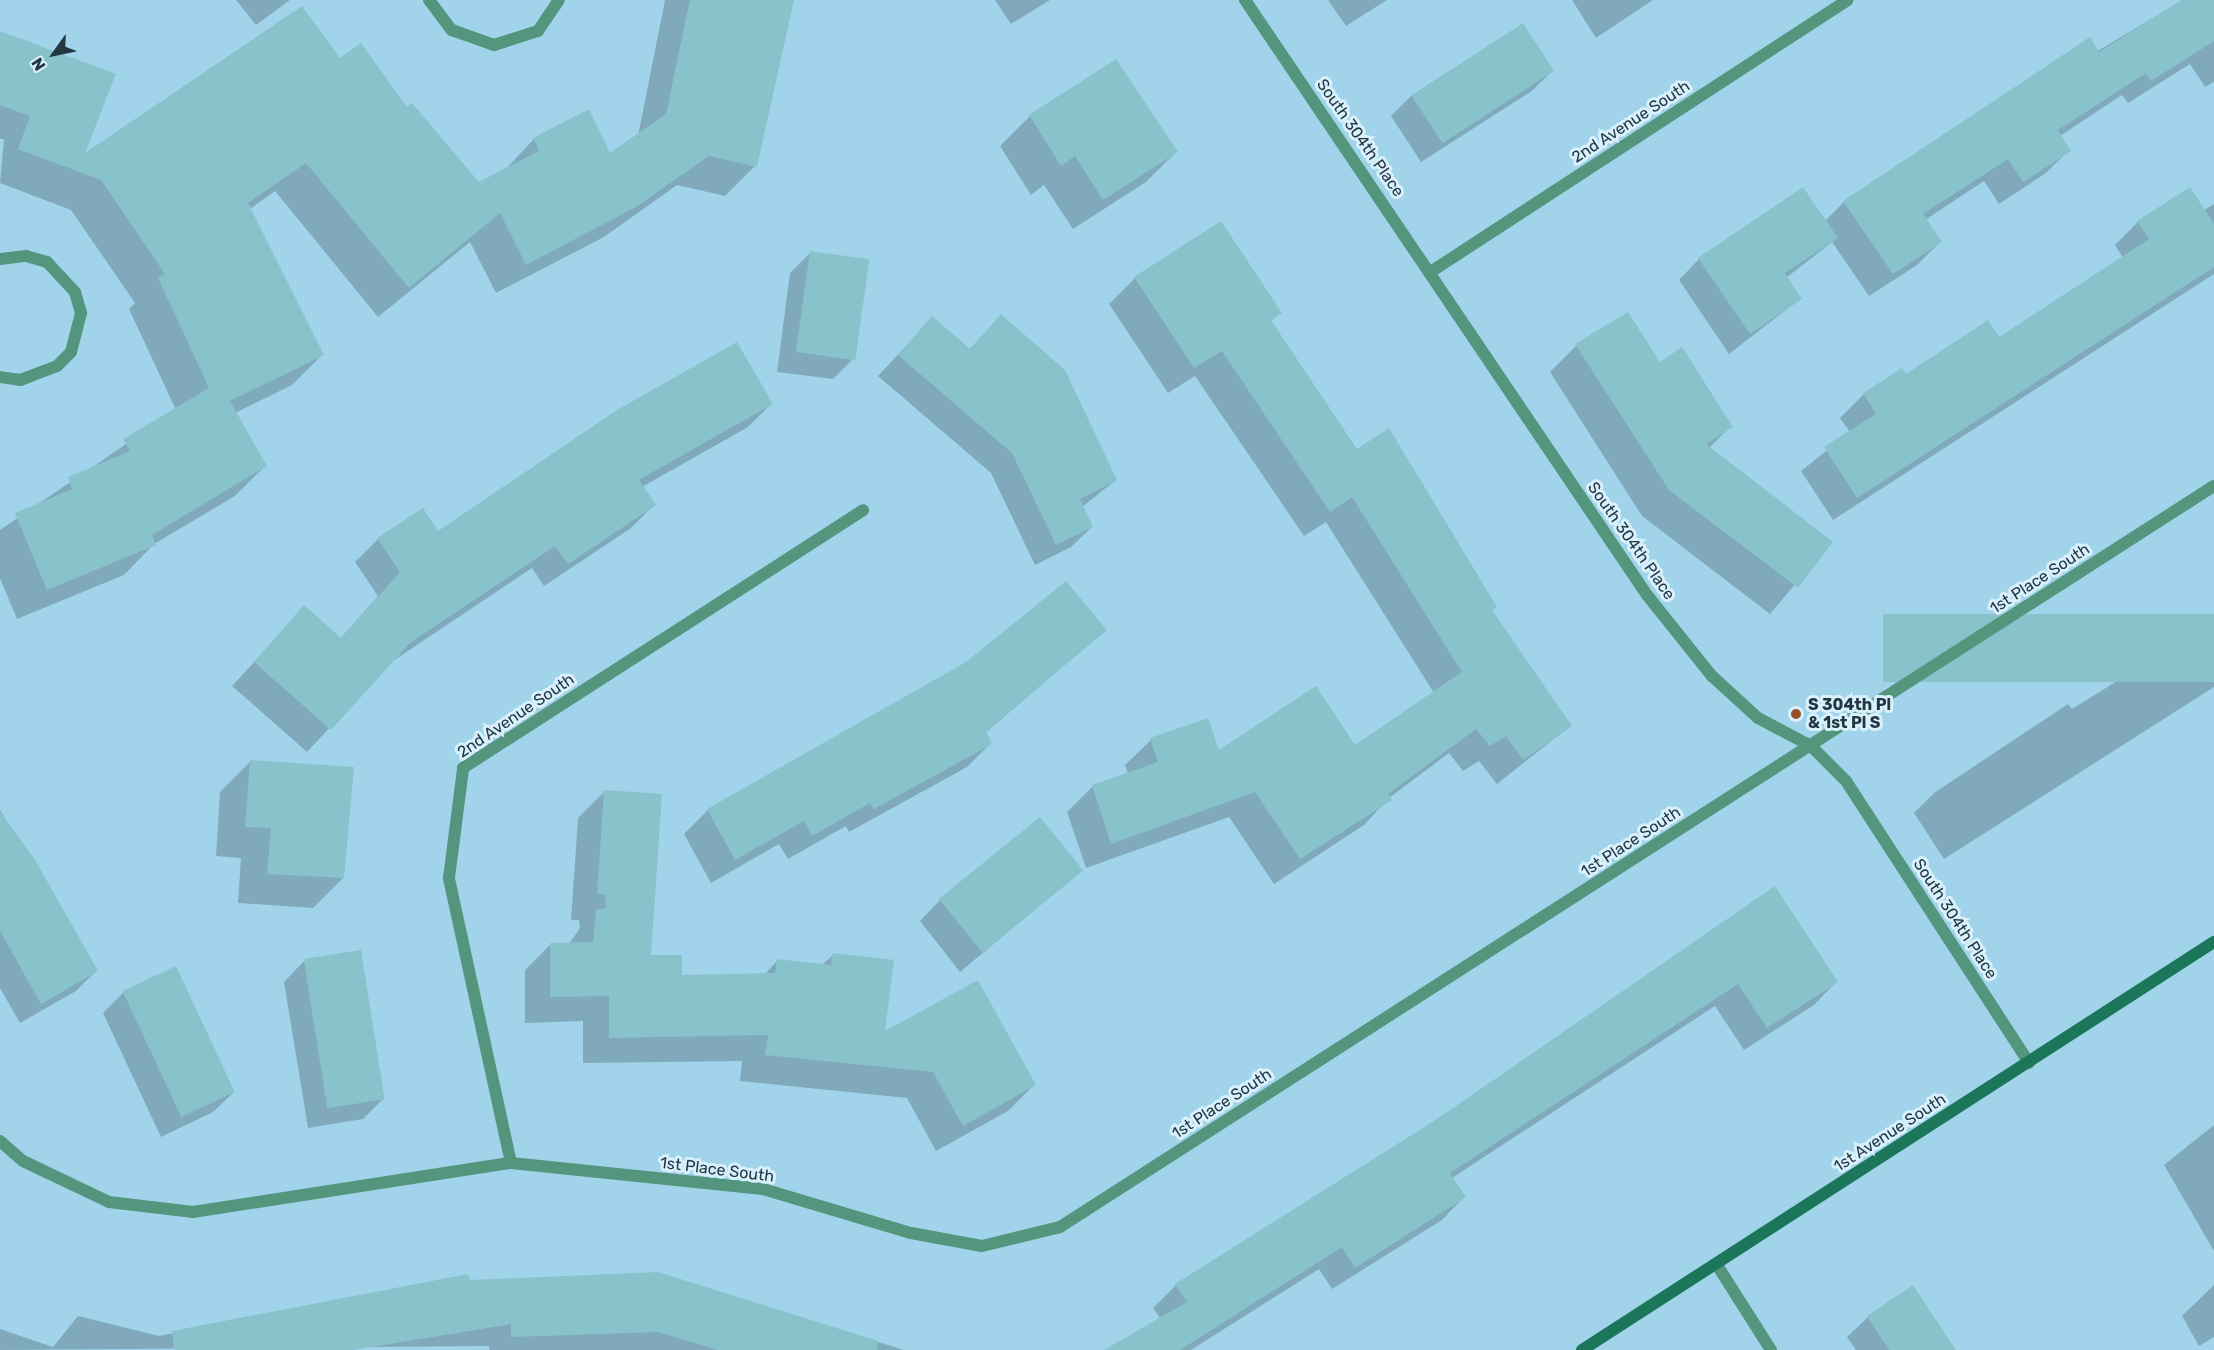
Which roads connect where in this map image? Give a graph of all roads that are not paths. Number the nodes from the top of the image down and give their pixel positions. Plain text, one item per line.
1 (429, 0) edge
2 (559, 0) edge
3 (1245, 0) edge
4 (1847, 0) edge
5 (0, 259) edge
6 (1432, 271) junction
7 (0, 377) edge
8 (2214, 486) edge
9 (863, 510) dead end
10 (1811, 747) junction
11 (2214, 942) edge
12 (2029, 1063) junction
13 (0, 1141) edge
14 (511, 1163) junction
15 (1717, 1265) junction
16 (1582, 1350) edge
17 (1771, 1350) edge

1 - 2 street
3 - 6 street, South 304th Place
4 - 6 street, 2nd Avenue South
5 - 7 street
6 - 10 street, South 304th Place
8 - 10 street, 1st Place South
9 - 14 street, 2nd Avenue South
10 - 12 street, South 304th Place
10 - 14 street, 1st Place South
11 - 12 main road, 1st Avenue South
12 - 15 main road, 1st Avenue South
13 - 14 street, 1st Place South
15 - 16 main road, 1st Avenue South
15 - 17 street

